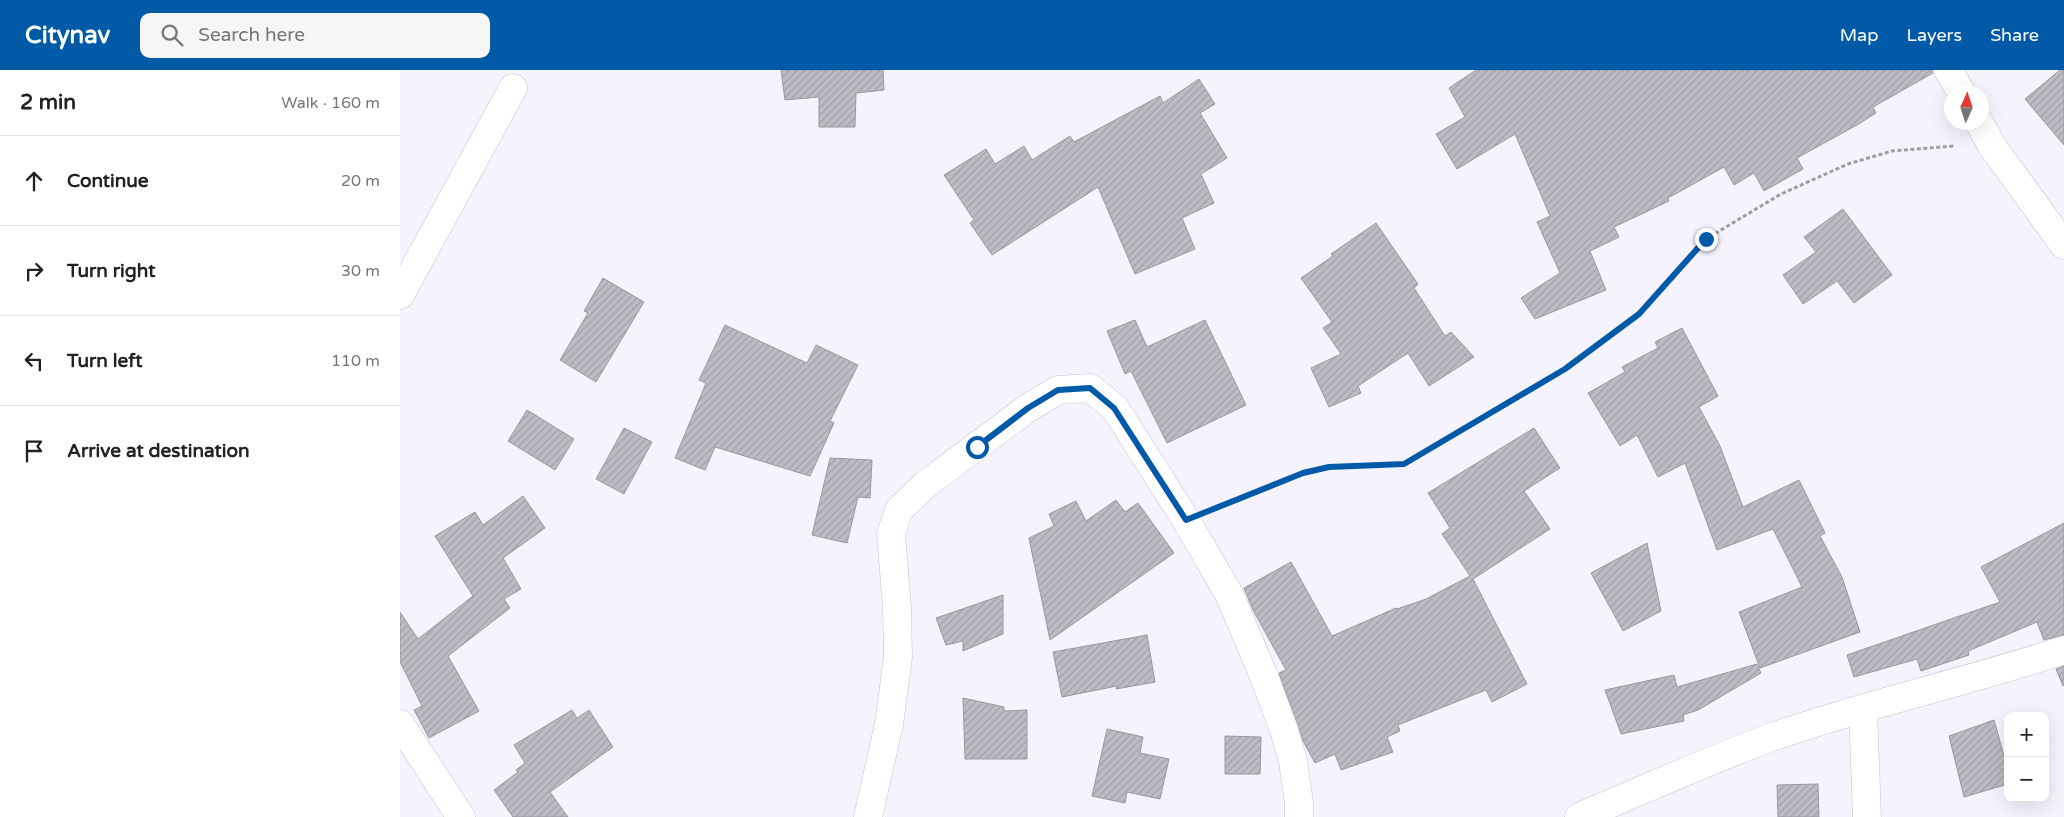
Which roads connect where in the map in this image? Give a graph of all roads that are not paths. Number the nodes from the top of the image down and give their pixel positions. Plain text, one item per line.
1 (1948, 70) edge
2 (1957, 85) edge
3 (513, 88) dead end
4 (1983, 130) edge
5 (2064, 245) edge
6 (400, 295) edge
7 (2064, 650) edge
8 (1863, 709) junction
9 (400, 724) edge
10 (461, 817) edge
11 (868, 817) edge
12 (1299, 817) edge
13 (1579, 817) edge
14 (1867, 817) edge

1 - 2 street
3 - 6 street
4 - 5 street
7 - 8 street
8 - 13 street
8 - 14 street
9 - 10 street
11 - 12 street

